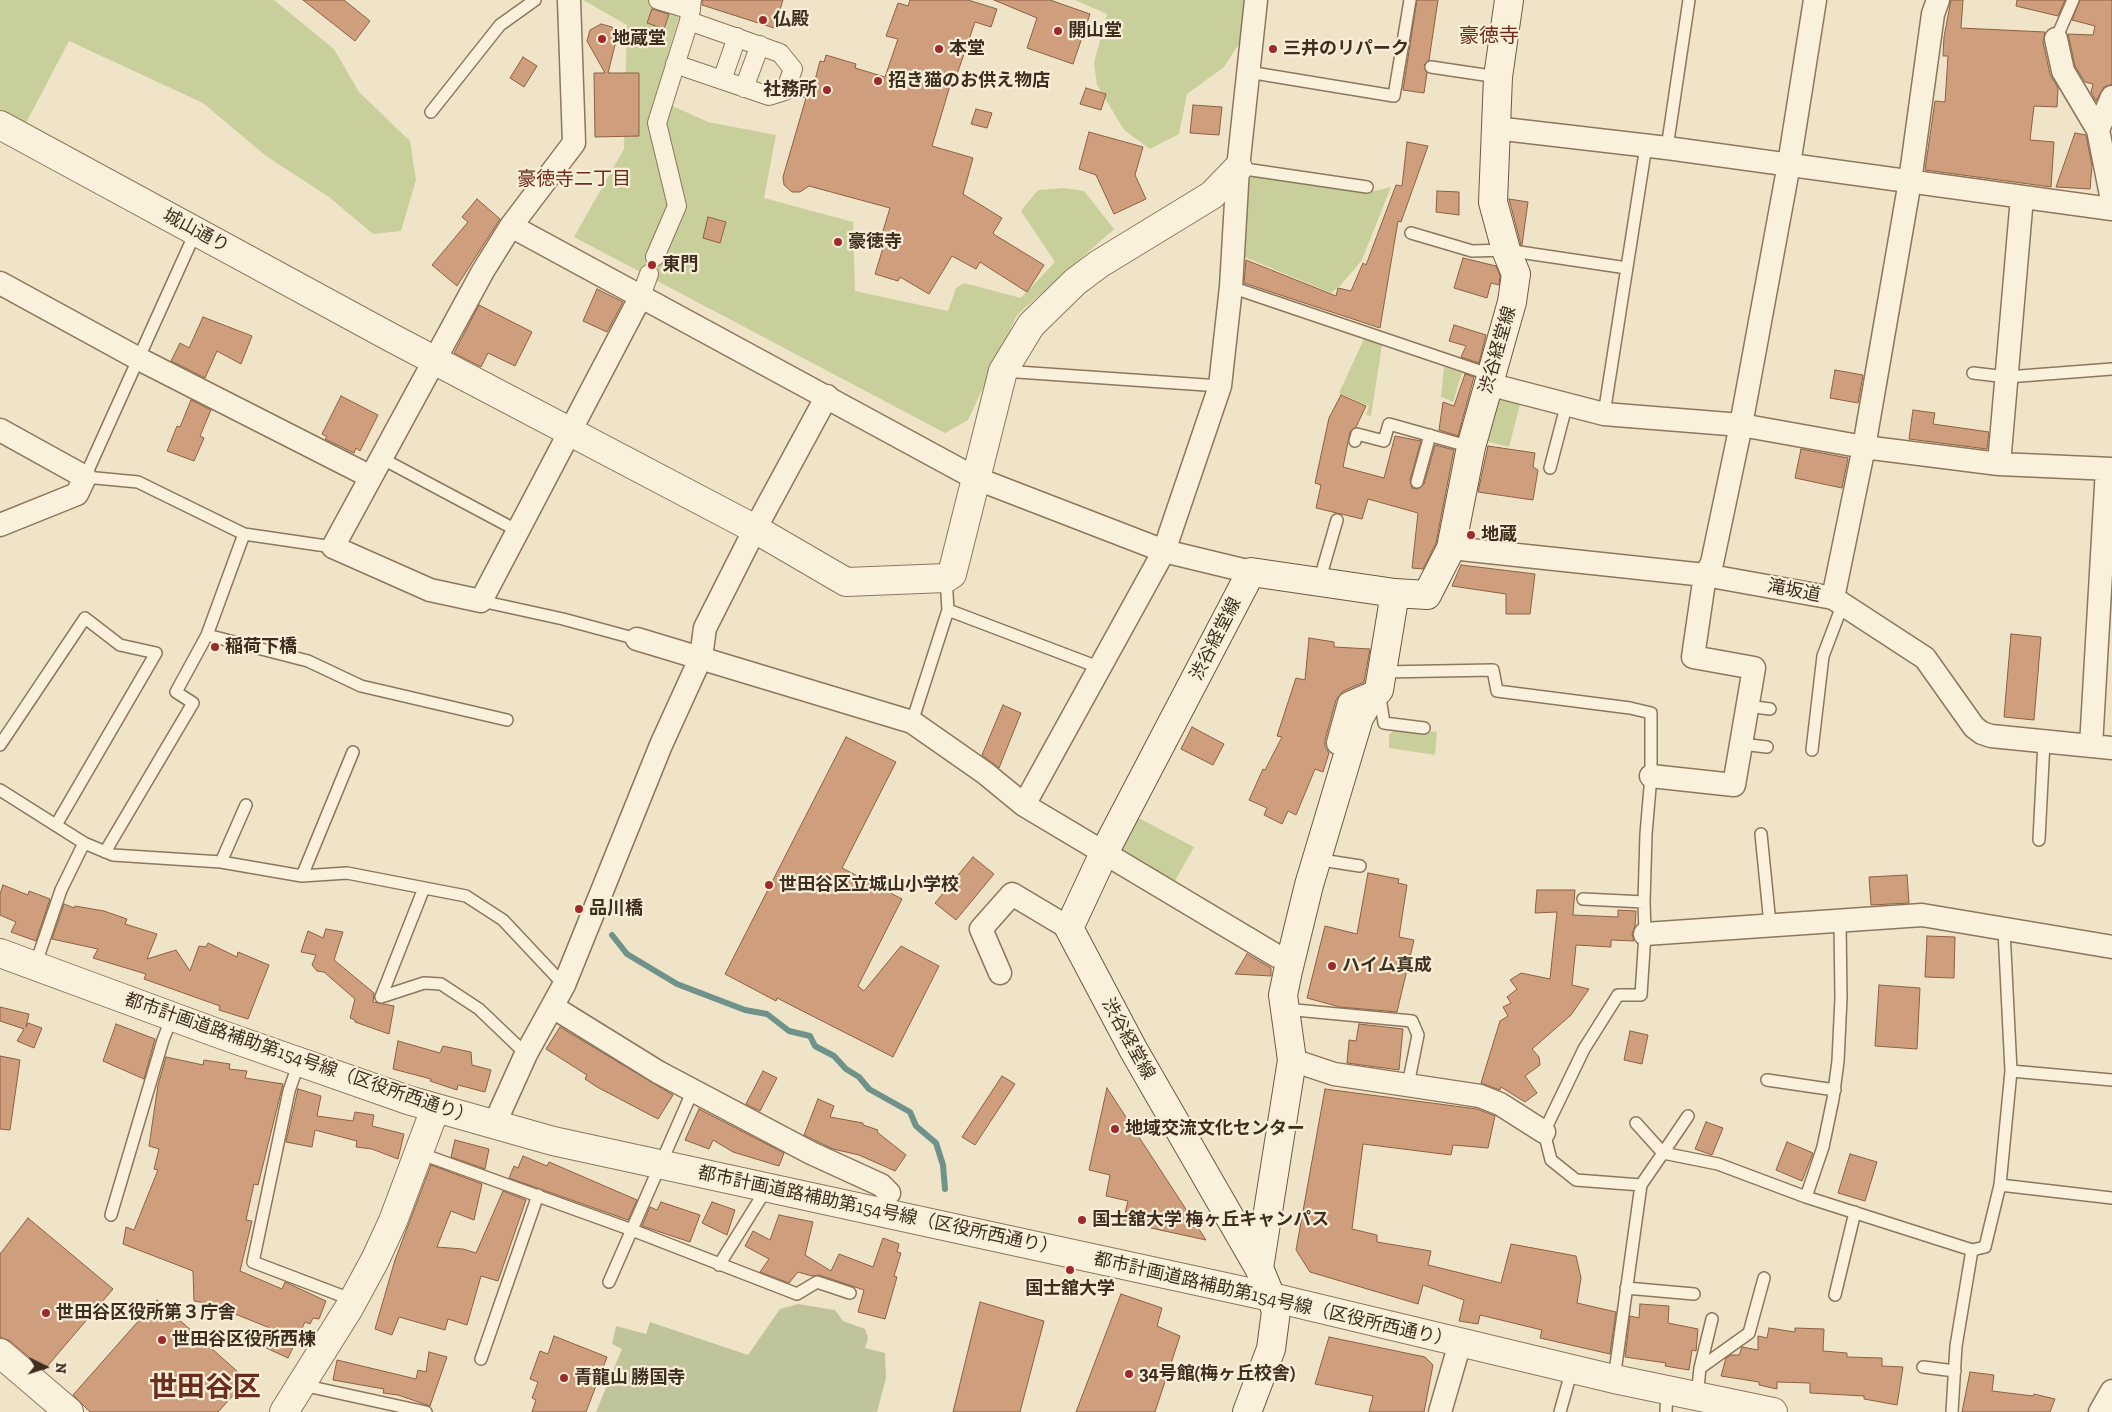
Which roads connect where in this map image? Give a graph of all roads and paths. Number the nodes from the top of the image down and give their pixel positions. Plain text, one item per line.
1 (535, 0) edge
2 (569, 0) edge
3 (658, 0) edge
4 (1256, 0) edge
5 (1410, 0) edge
6 (1508, 0) edge
7 (1689, 0) edge
8 (1814, 0) edge
9 (1938, 0) edge
10 (2073, 0) edge
11 (691, 10) edge
12 (737, 37) junction
13 (2056, 39) joint
14 (760, 46) junction
15 (675, 64) junction
16 (1431, 67) dead end
17 (1248, 72) junction
18 (1498, 77) junction
19 (722, 80) junction
20 (744, 88) junction
21 (2112, 97) edge
22 (431, 112) dead end
23 (0, 125) edge
24 (1495, 128) junction
25 (2098, 130) junction
26 (1656, 147) junction
27 (1789, 164) junction
28 (1238, 168) junction
29 (1910, 181) junction
30 (1367, 186) dead end
31 (2022, 197) junction
32 (2112, 200) edge
33 (2112, 209) edge
34 (511, 226) junction
35 (196, 231) junction
36 (1411, 233) dead end
37 (1506, 250) junction
38 (655, 257) dead end
39 (1626, 268) junction
40 (649, 274) dead end
41 (0, 283) edge
42 (1231, 287) junction
43 (641, 296) junction
44 (139, 359) junction
45 (435, 359) junction
46 (2112, 369) edge
47 (1003, 371) junction
48 (1973, 373) dead end
49 (2007, 377) junction
50 (1490, 379) junction
51 (1220, 386) junction
52 (827, 396) junction
53 (1566, 403) junction
54 (1604, 414) junction
55 (1741, 425) junction
56 (0, 430) edge
57 (571, 431) junction
58 (1430, 435) junction
59 (1355, 441) dead end
60 (1471, 447) junction
61 (1864, 447) junction
62 (1999, 464) junction
63 (376, 467) junction
64 (1550, 468) dead end
65 (2110, 469) edge
66 (85, 477) junction
67 (975, 478) junction
68 (1417, 482) dead end
69 (1337, 520) dead end
70 (0, 525) edge
71 (755, 529) junction
72 (518, 530) junction
73 (244, 534) junction
74 (333, 547) junction
75 (1451, 548) junction
76 (1164, 551) junction
77 (1251, 572) junction
78 (1705, 575) junction
79 (946, 578) junction
80 (1319, 582) junction
81 (1395, 593) junction
82 (481, 601) junction
83 (1837, 602) junction
84 (948, 610) junction
85 (207, 635) junction
86 (637, 639) joint
87 (702, 657) junction
88 (1098, 667) junction
89 (1381, 681) junction
90 (1747, 706) junction
91 (1770, 709) dead end
92 (508, 720) dead end
93 (912, 722) junction
94 (1424, 728) dead end
95 (2044, 741) junction
96 (1741, 744) junction
97 (0, 745) edge
98 (1767, 746) dead end
99 (2102, 747) edge
100 (1812, 750) dead end
101 (353, 752) dead end
102 (1651, 776) junction
103 (0, 790) edge
104 (246, 805) dead end
105 (1024, 805) junction
106 (56, 825) junction
107 (1761, 834) dead end
108 (2039, 840) dead end
109 (84, 843) junction
110 (105, 852) junction
111 (1104, 853) junction
112 (1310, 858) junction
113 (221, 862) junction
114 (1360, 866) dead end
115 (302, 876) junction
116 (424, 888) junction
117 (1584, 899) dead end
118 (1644, 902) junction
119 (1840, 922) junction
120 (1770, 924) junction
121 (1068, 928) junction
122 (2004, 930) junction
123 (1645, 934) junction
124 (2112, 947) edge
125 (0, 953) edge
126 (1277, 956) junction
127 (36, 966) junction
128 (1000, 973) dead end
129 (564, 985) junction
130 (1284, 1002) junction
131 (553, 1007) junction
132 (172, 1016) junction
133 (526, 1054) junction
134 (1292, 1060) junction
135 (299, 1062) junction
136 (2011, 1071) junction
137 (1768, 1080) dead end
138 (2112, 1080) edge
139 (1408, 1085) junction
140 (693, 1090) junction
141 (1835, 1090) junction
142 (435, 1109) junction
143 (1688, 1116) dead end
144 (1636, 1123) dead end
145 (494, 1125) junction
146 (1544, 1132) junction
147 (419, 1152) junction
148 (1663, 1153) junction
149 (662, 1164) junction
150 (1641, 1185) junction
151 (2000, 1185) junction
152 (768, 1187) junction
153 (889, 1193) dead end
154 (538, 1196) junction
155 (1806, 1197) junction
156 (2112, 1198) edge
157 (1855, 1212) junction
158 (111, 1216) dead end
159 (632, 1230) junction
160 (1972, 1250) junction
161 (719, 1265) junction
162 (1260, 1268) junction
163 (1764, 1278) dead end
164 (609, 1282) dead end
165 (1626, 1288) junction
166 (850, 1293) dead end
167 (1694, 1294) dead end
168 (1835, 1294) dead end
169 (1271, 1297) junction
170 (353, 1300) junction
171 (1712, 1318) dead end
172 (1460, 1343) junction
173 (0, 1353) edge
174 (481, 1359) dead end
175 (1923, 1366) dead end
176 (1700, 1368) junction
177 (1572, 1369) junction
178 (1955, 1371) junction
179 (1614, 1379) junction
180 (300, 1385) junction
181 (2112, 1391) edge
182 (1697, 1397) junction
183 (1667, 1401) edge
184 (69, 1412) edge
185 (284, 1412) edge
186 (426, 1412) edge
187 (1247, 1412) edge
188 (1440, 1412) edge
189 (1560, 1412) edge
190 (1768, 1412) edge
191 (1952, 1412) edge
192 (2100, 1412) edge

1 - 22 lane
2 - 34 street
3 - 11 street
4 - 17 street
5 - 17 lane
6 - 18 street, 渋谷経堂線
7 - 26 lane
8 - 27 street
9 - 29 street
10 - 13 lane
11 - 12 street
11 - 15 street
12 - 14 street
12 - 19 street
13 - 25 street
14 - 20 street
14 - 20 street
15 - 19 street
15 - 38 street
16 - 18 lane
17 - 28 street
18 - 24 street, 渋谷経堂線
19 - 20 street
21 - 25 street
23 - 35 street, 城山通り
24 - 26 street
24 - 37 street, 渋谷経堂線
25 - 32 street
26 - 27 street
26 - 39 lane
27 - 29 street
27 - 55 street
28 - 30 lane
28 - 42 street
28 - 47 street
29 - 31 street
29 - 61 street
31 - 33 street
31 - 49 street
34 - 43 street
34 - 45 street
35 - 44 lane
35 - 45 street, 城山通り
36 - 37 lane
37 - 39 lane
37 - 50 street, 渋谷経堂線
39 - 54 lane
40 - 43 street
41 - 44 street
42 - 50 lane
42 - 51 street
43 - 52 street
43 - 57 street
44 - 63 street
44 - 66 lane
45 - 57 street, 城山通り
45 - 63 street
46 - 49 lane
47 - 51 lane
47 - 67 street
48 - 49 lane
49 - 62 street
50 - 53 street
50 - 60 street, 渋谷経堂線
51 - 76 street
52 - 67 street
52 - 71 street
53 - 54 street
53 - 64 lane
54 - 55 street
55 - 61 street
55 - 78 street
56 - 66 street
57 - 71 street, 城山通り
57 - 72 street
58 - 59 lane
58 - 60 lane
58 - 68 lane
60 - 75 street, 渋谷経堂線
61 - 62 street
61 - 83 street
62 - 65 street
63 - 72 lane
63 - 74 street
65 - 99 street
66 - 70 street
66 - 73 lane
67 - 76 street
67 - 79 street
69 - 80 lane
71 - 79 street, 城山通り
71 - 87 street
72 - 82 street
73 - 74 lane
73 - 85 lane
74 - 82 street
75 - 78 street, 滝坂道
75 - 81 street, 渋谷経堂線
76 - 77 street
76 - 88 street
77 - 80 street, 渋谷経堂線
77 - 111 street, 渋谷経堂線
78 - 83 street, 滝坂道
78 - 90 street
79 - 84 lane
80 - 81 street, 渋谷経堂線
81 - 89 street
82 - 86 lane
83 - 95 street, 滝坂道
83 - 100 lane
84 - 88 lane
84 - 93 lane
85 - 92 lane
85 - 110 lane
86 - 87 street
87 - 93 street
87 - 129 street
88 - 105 street
89 - 94 lane
89 - 102 lane
89 - 112 street
90 - 91 lane
90 - 96 street
93 - 105 street
95 - 99 street, 滝坂道
95 - 108 lane
96 - 98 lane
96 - 102 street
97 - 106 lane
101 - 115 lane
102 - 118 lane
103 - 106 lane
104 - 113 lane
105 - 111 street
106 - 109 lane
107 - 120 lane
109 - 110 lane
109 - 127 lane
110 - 113 lane
111 - 121 street, 渋谷経堂線
111 - 126 street
112 - 114 lane
112 - 126 street
112 - 130 street
113 - 115 lane
115 - 116 lane
116 - 129 lane
116 - 133 lane
117 - 118 lane
118 - 123 lane
119 - 120 street
119 - 122 street
119 - 141 lane
120 - 123 street
121 - 128 street
121 - 162 street, 渋谷経堂線
122 - 124 street
122 - 136 lane
123 - 146 lane
125 - 127 street, 都市計画道路補助第154号線（区役所西通り）
126 - 130 street
127 - 132 street, 都市計画道路補助第154号線（区役所西通り）
129 - 131 street
130 - 134 street
130 - 139 lane
131 - 133 street
131 - 140 street
132 - 135 street, 都市計画道路補助第154号線（区役所西通り）
132 - 158 lane
133 - 145 street
134 - 139 street
134 - 162 street
135 - 142 street, 都市計画道路補助第154号線（区役所西通り）
135 - 170 lane
136 - 138 lane
136 - 151 lane
137 - 141 lane
139 - 146 street
140 - 149 lane
140 - 153 street
141 - 155 lane
142 - 145 street, 都市計画道路補助第154号線（区役所西通り）
142 - 147 street
143 - 148 lane
144 - 148 lane
145 - 149 street, 都市計画道路補助第154号線（区役所西通り）
146 - 150 lane
147 - 154 lane
147 - 170 street
148 - 150 lane
148 - 155 lane
149 - 152 street, 都市計画道路補助第154号線（区役所西通り）
149 - 159 lane
150 - 165 lane
151 - 156 lane
151 - 160 lane
152 - 161 lane
152 - 169 street, 都市計画道路補助第154号線（区役所西通り）
154 - 159 lane
154 - 174 lane
155 - 157 lane
157 - 160 lane
157 - 168 lane
159 - 161 lane
159 - 164 lane
160 - 178 lane
161 - 166 lane
162 - 169 street, 渋谷経堂線
163 - 176 lane
165 - 167 lane
165 - 179 lane
169 - 172 street, 都市計画道路補助第154号線（区役所西通り）
169 - 187 street, 渋谷経堂線
170 - 180 street
171 - 176 lane
172 - 177 street, 都市計画道路補助第154号線（区役所西通り）
172 - 188 street
173 - 184 street
175 - 178 lane
176 - 182 lane
177 - 179 street, 都市計画道路補助第154号線（区役所西通り）
177 - 189 lane
178 - 191 lane
179 - 183 street, 都市計画道路補助第154号線（区役所西通り）
180 - 185 street
180 - 186 lane
181 - 192 street
182 - 183 street, 都市計画道路補助第154号線（区役所西通り）
182 - 190 street, 都市計画道路補助第154号線（区役所西通り）

